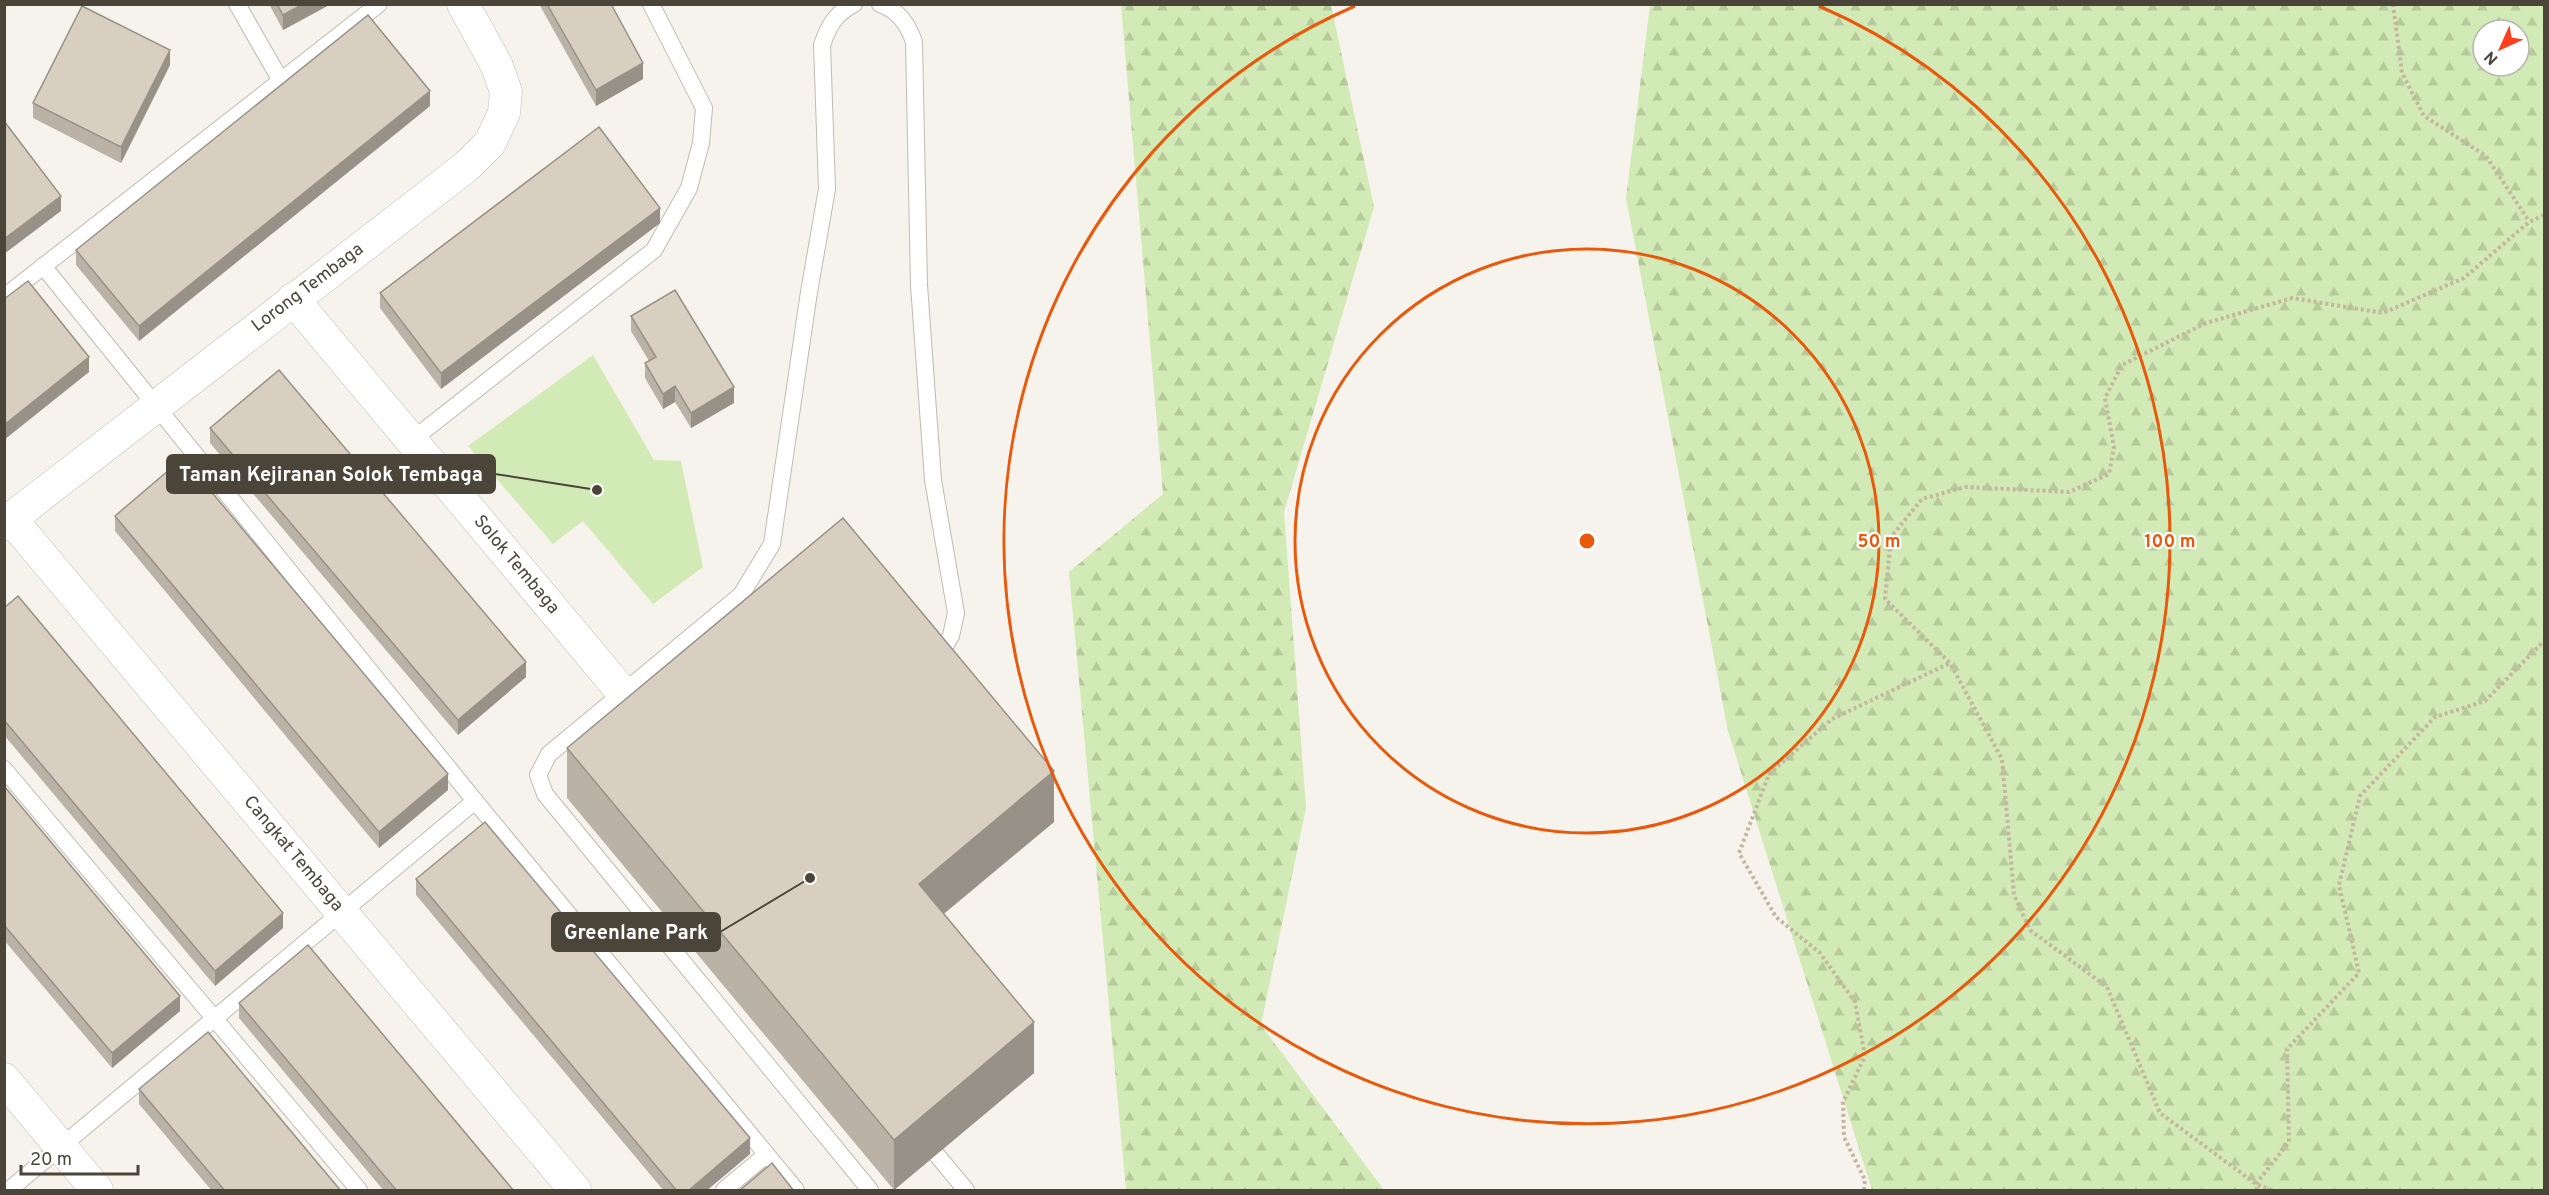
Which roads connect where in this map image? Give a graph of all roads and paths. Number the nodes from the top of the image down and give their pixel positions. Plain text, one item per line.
1 (237, 4) edge
2 (379, 4) edge
3 (463, 4) edge
4 (651, 4) edge
5 (854, 4) edge
6 (880, 4) edge
7 (2393, 4) edge
8 (281, 81) junction
9 (2544, 215) edge
10 (2529, 222) junction
11 (44, 266) junction
12 (4, 297) edge
13 (293, 299) junction
14 (156, 405) junction
15 (412, 440) junction
16 (8, 521) edge
17 (2544, 641) edge
18 (1950, 663) junction
19 (929, 671) edge
20 (623, 693) junction
21 (4, 769) edge
22 (475, 801) junction
23 (342, 912) junction
24 (215, 1019) junction
25 (4, 1079) edge
26 (61, 1147) junction
27 (936, 1154) edge
28 (766, 1155) junction
29 (2256, 1184) junction
30 (9, 1191) edge
31 (97, 1191) edge
32 (359, 1191) edge
33 (575, 1191) edge
34 (724, 1191) edge
35 (796, 1191) edge
36 (870, 1191) edge
37 (966, 1191) edge
38 (1864, 1191) edge
39 (2257, 1191) edge
40 (2272, 1191) edge

1 - 8 lane
2 - 8 lane
3 - 13 street, Lorong Tembaga
4 - 15 lane
5 - 20 lane
6 - 19 lane
7 - 10 path
8 - 11 lane
9 - 10 path
10 - 18 path
11 - 12 lane
11 - 14 lane
13 - 14 street, Lorong Tembaga
13 - 15 street, Solok Tembaga
14 - 16 street, Lorong Tembaga
14 - 22 lane
15 - 20 street, Solok Tembaga
16 - 23 street, Cangkat Tembaga
17 - 29 path
18 - 29 path
18 - 38 path
20 - 36 lane
21 - 24 lane
22 - 23 lane
22 - 28 lane
23 - 24 lane
23 - 33 street, Cangkat Tembaga
24 - 26 lane
24 - 32 lane
25 - 26 street
26 - 30 lane
26 - 31 street
27 - 37 lane
28 - 34 lane
28 - 35 lane
29 - 39 path
29 - 40 path

